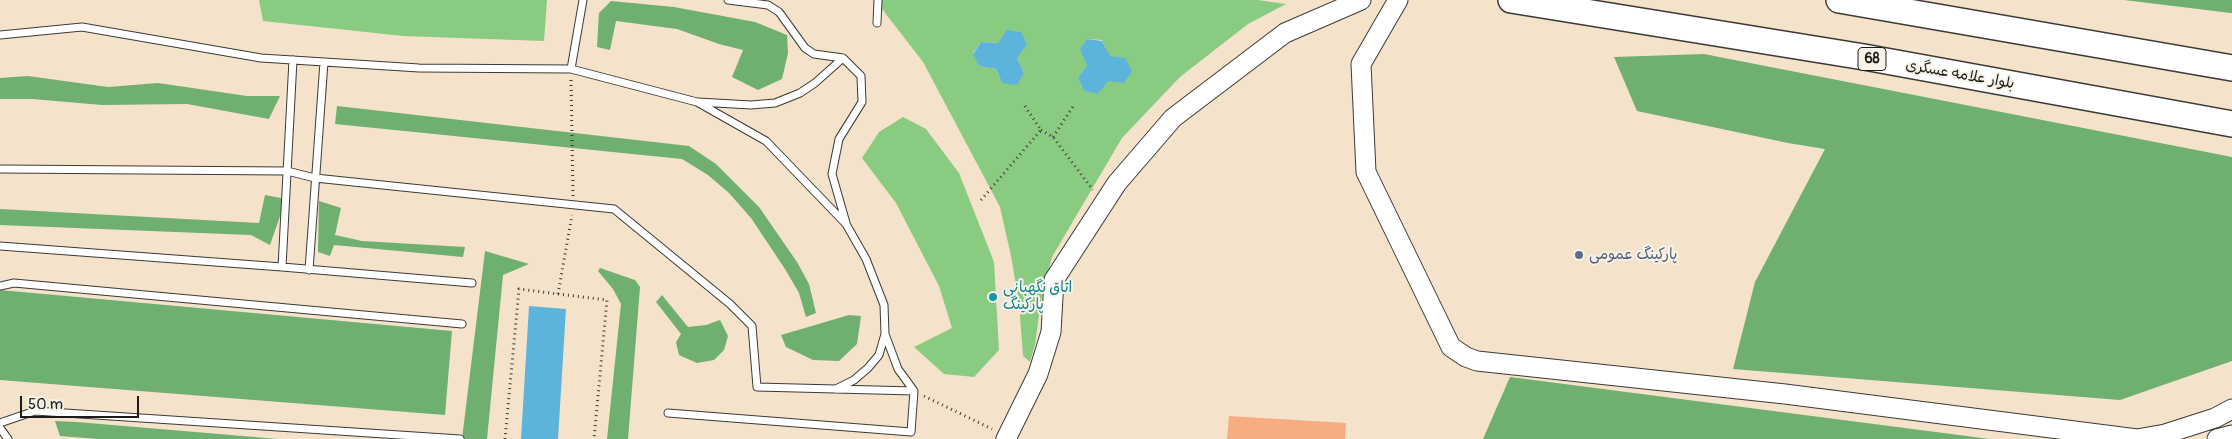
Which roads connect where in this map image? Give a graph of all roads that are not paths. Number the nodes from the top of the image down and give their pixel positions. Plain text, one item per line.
1 (583, 0) edge
2 (728, 0) edge
3 (878, 0) edge
4 (1361, 0) edge
5 (1398, 0) edge
6 (1511, 0) edge
7 (1839, 0) edge
8 (1619, 9) edge
9 (877, 23) dead end
10 (0, 36) edge
11 (843, 58) junction
12 (293, 60) junction
13 (324, 62) junction
14 (2232, 66) edge
15 (571, 69) junction
16 (696, 102) junction
17 (2232, 124) edge
18 (0, 169) edge
19 (287, 171) junction
20 (315, 178) junction
21 (846, 224) junction
22 (0, 246) edge
23 (282, 267) junction
24 (309, 270) junction
25 (472, 283) dead end
26 (0, 286) edge
27 (462, 324) dead end
28 (885, 334) junction
29 (836, 389) junction
30 (914, 391) junction
31 (2232, 409) edge
32 (668, 413) dead end
33 (0, 423) edge
34 (0, 428) edge
35 (2232, 435) edge
36 (2165, 436) edge
37 (1006, 438) edge
38 (8, 439) edge
39 (460, 439) edge
40 (2217, 439) edge

1 - 15 lane
2 - 11 lane
3 - 9 lane
4 - 37 street
5 - 36 street
6 - 8 highway, بلوار علامه عسگری / 68
7 - 14 highway
8 - 17 highway, بلوار علامه عسگری / 68
10 - 12 lane
11 - 16 lane
11 - 21 lane
12 - 13 lane
12 - 19 lane
13 - 15 lane
13 - 20 lane
15 - 16 lane
16 - 21 lane
18 - 19 lane
19 - 20 lane
19 - 23 lane
20 - 24 lane
20 - 29 lane
21 - 28 lane
22 - 23 lane
23 - 24 lane
24 - 25 lane
26 - 27 lane
28 - 29 lane
28 - 30 lane
29 - 30 lane
30 - 32 lane
31 - 36 street
33 - 39 lane
34 - 38 lane
35 - 40 street

